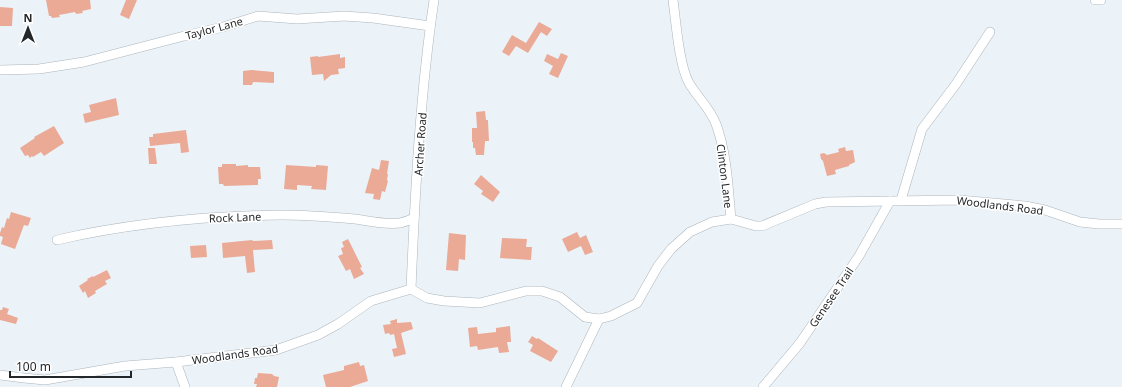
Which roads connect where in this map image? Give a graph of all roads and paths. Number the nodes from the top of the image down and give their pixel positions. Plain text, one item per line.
1 (434, 0) edge
2 (673, 0) edge
3 (1095, 0) edge
4 (1101, 0) edge
5 (430, 26) junction
6 (990, 32) dead end
7 (0, 70) edge
8 (890, 200) junction
9 (901, 200) junction
10 (414, 218) junction
11 (731, 219) junction
12 (1122, 224) edge
13 (57, 240) dead end
14 (411, 289) junction
15 (599, 319) junction
16 (176, 362) junction
17 (0, 375) edge
18 (185, 387) edge
19 (566, 387) edge
20 (763, 387) edge

1 - 5 street, Archer Road
2 - 11 street, Clinton Lane
3 - 4 street
5 - 7 street, Taylor Lane
5 - 10 street, Archer Road
6 - 9 street
8 - 9 street, Woodlands Road
8 - 11 street, Woodlands Road
8 - 20 street, Genesee Trail
9 - 12 street, Woodlands Road
10 - 13 street, Rock Lane
10 - 14 street, Archer Road
11 - 15 street, Woodlands Road
14 - 15 street
14 - 16 street, Woodlands Road
15 - 19 street
16 - 17 street, Woodlands Road
16 - 18 street

